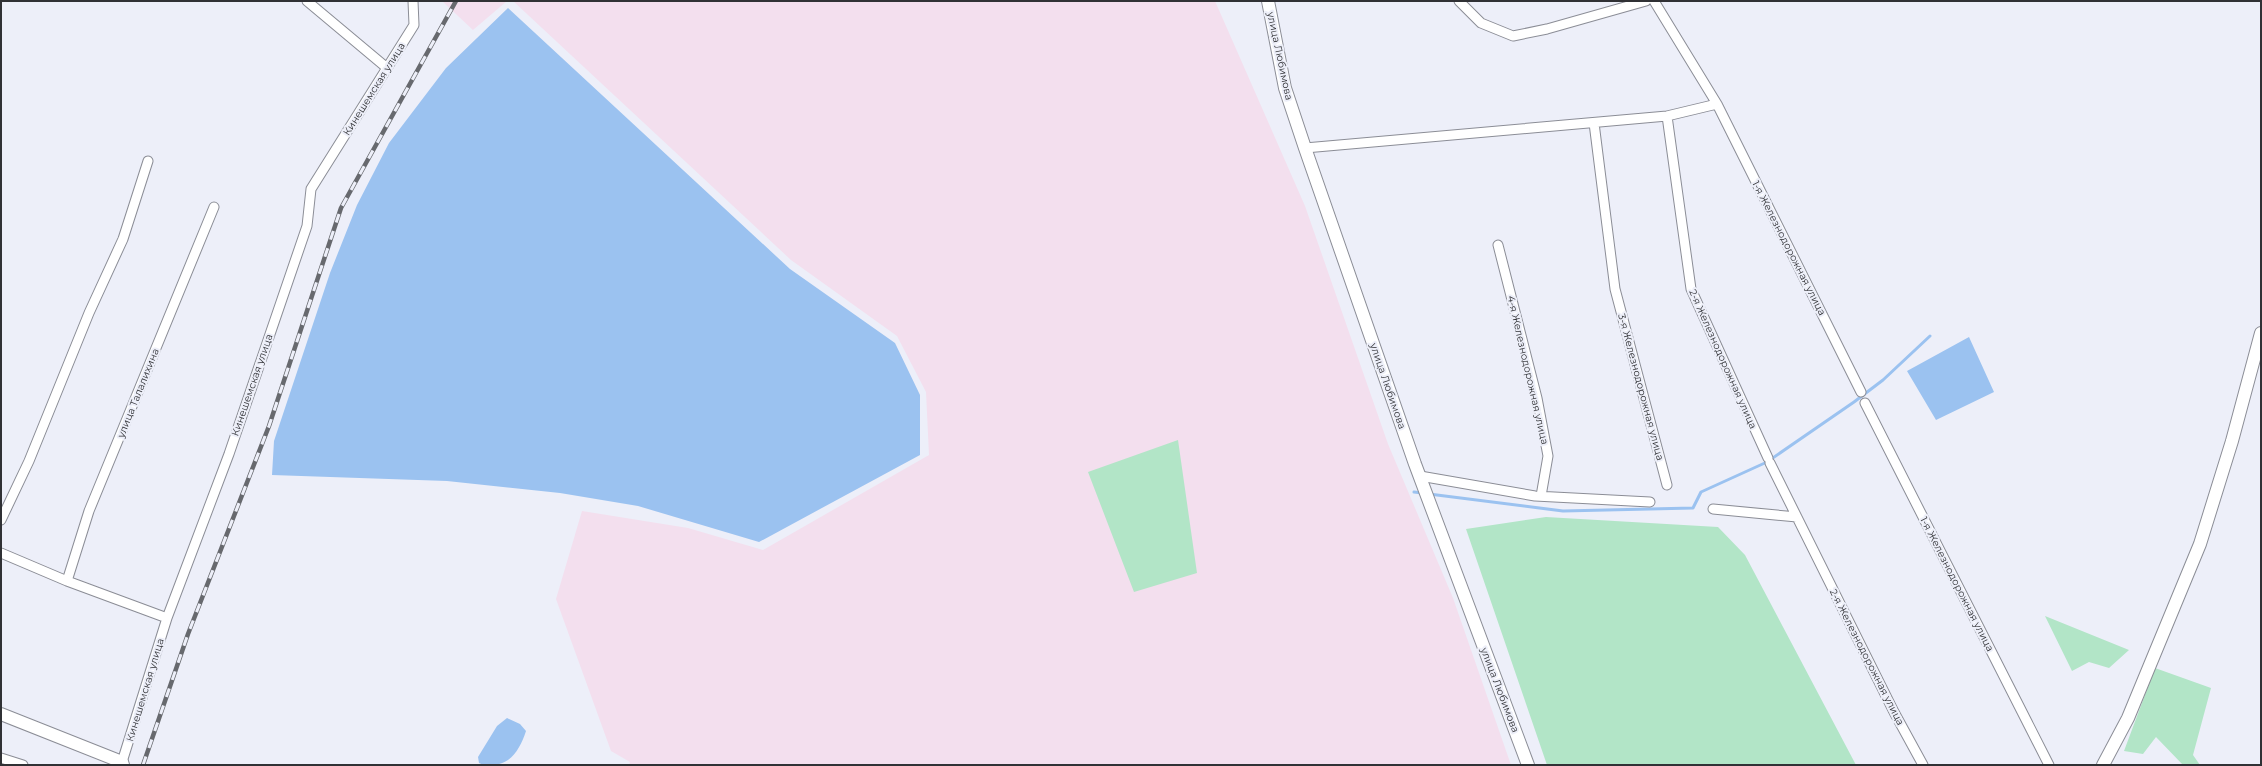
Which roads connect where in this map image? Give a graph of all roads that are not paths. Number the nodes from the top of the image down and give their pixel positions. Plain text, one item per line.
1 (307, 1) edge
2 (413, 1) edge
3 (1268, 1) edge
4 (1459, 1) edge
5 (1646, 1) edge
6 (1654, 1) edge
7 (387, 68) junction
8 (1717, 104) junction
9 (1667, 116) junction
10 (1594, 122) junction
11 (1305, 148) junction
12 (148, 161) dead end
13 (214, 207) dead end
14 (1498, 245) dead end
15 (2261, 333) edge
16 (1861, 392) dead end
17 (1865, 403) dead end
18 (1667, 485) dead end
19 (1424, 487) junction
20 (1541, 496) junction
21 (1650, 502) dead end
22 (1713, 509) dead end
23 (1797, 517) junction
24 (1, 520) edge
25 (1, 553) edge
26 (67, 581) junction
27 (167, 618) junction
28 (1, 714) edge
29 (1, 758) edge
30 (123, 764) edge
31 (23, 765) edge
32 (1528, 765) edge
33 (1923, 765) edge
34 (2049, 765) edge
35 (2103, 765) edge

1 - 7 street
2 - 7 street, Кинешемская улица
3 - 11 main road, улица Любимова
4 - 5 street
6 - 8 street, 1-я Железнодорожная улица
7 - 27 street, Кинешемская улица
8 - 9 street
8 - 16 street, 1-я Железнодорожная улица
9 - 10 street
9 - 23 street, 2-я Железнодорожная улица
10 - 11 street
10 - 18 street, 3-я Железнодорожная улица
11 - 19 main road, улица Любимова
12 - 24 street
13 - 26 street, улица Талалихина
14 - 20 street, 4-я Железнодорожная улица
15 - 35 main road
17 - 34 street, 1-я Железнодорожная улица
19 - 20 street
19 - 32 main road, улица Любимова
20 - 21 street
22 - 23 street
23 - 33 street, 2-я Железнодорожная улица
25 - 26 street
26 - 27 street
27 - 30 street, Кинешемская улица
28 - 30 main road
29 - 31 street

